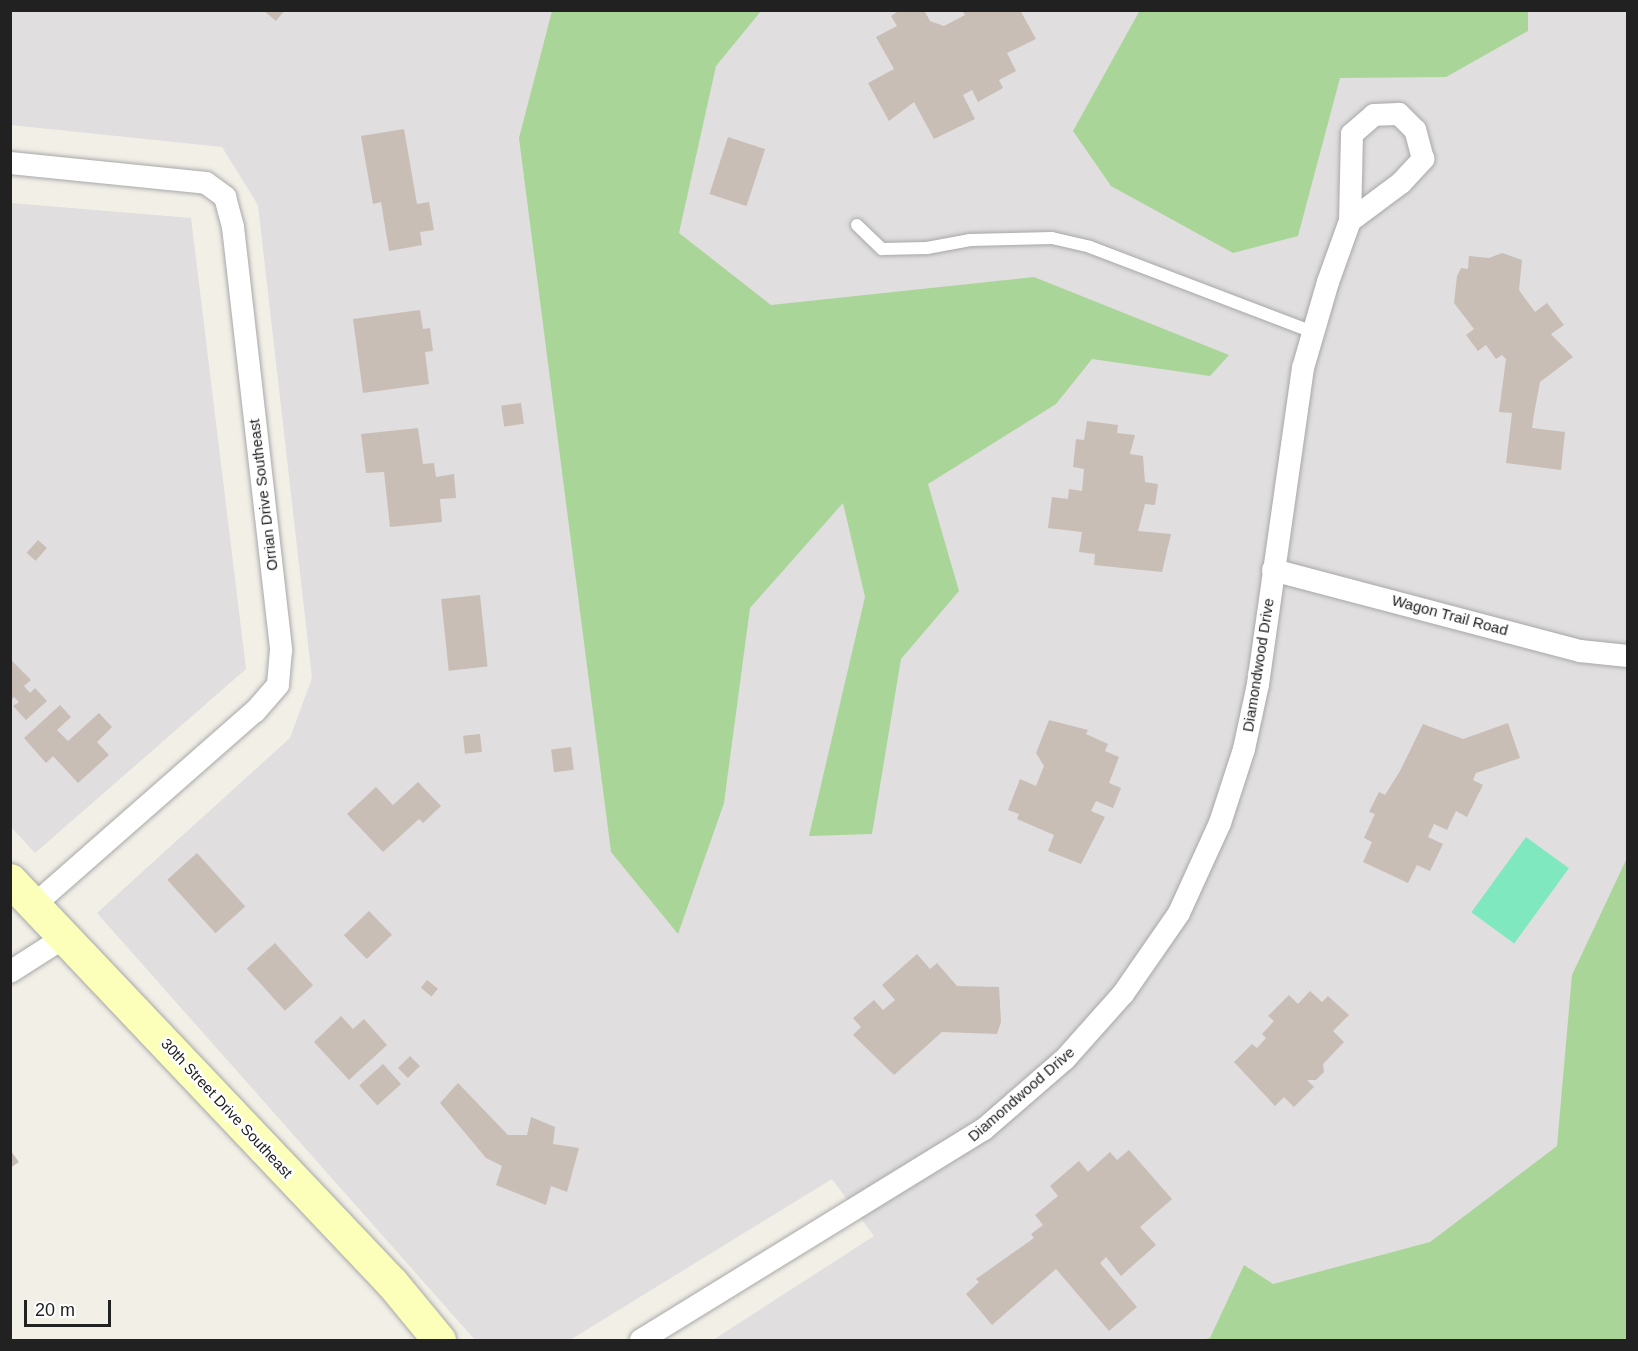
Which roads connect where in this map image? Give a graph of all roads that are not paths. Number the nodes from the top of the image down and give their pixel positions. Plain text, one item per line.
1 (10, 163) edge
2 (1350, 221) junction
3 (857, 225) dead end
4 (1313, 332) junction
5 (1273, 570) junction
6 (1628, 656) edge
7 (10, 880) edge
8 (34, 905) junction
9 (65, 937) junction
10 (10, 972) edge
11 (439, 1341) edge
12 (641, 1341) edge

1 - 8 street, Orrian Drive Southeast
2 - 2 street, Diamondwood Drive
2 - 4 street, Diamondwood Drive
3 - 4 lane
4 - 5 street, Diamondwood Drive
5 - 6 street, Wagon Trail Road
5 - 12 street, Diamondwood Drive
7 - 8 main road, 30th Street Drive Southeast
8 - 9 main road, 30th Street Drive Southeast
9 - 10 street
9 - 11 main road, 30th Street Drive Southeast

